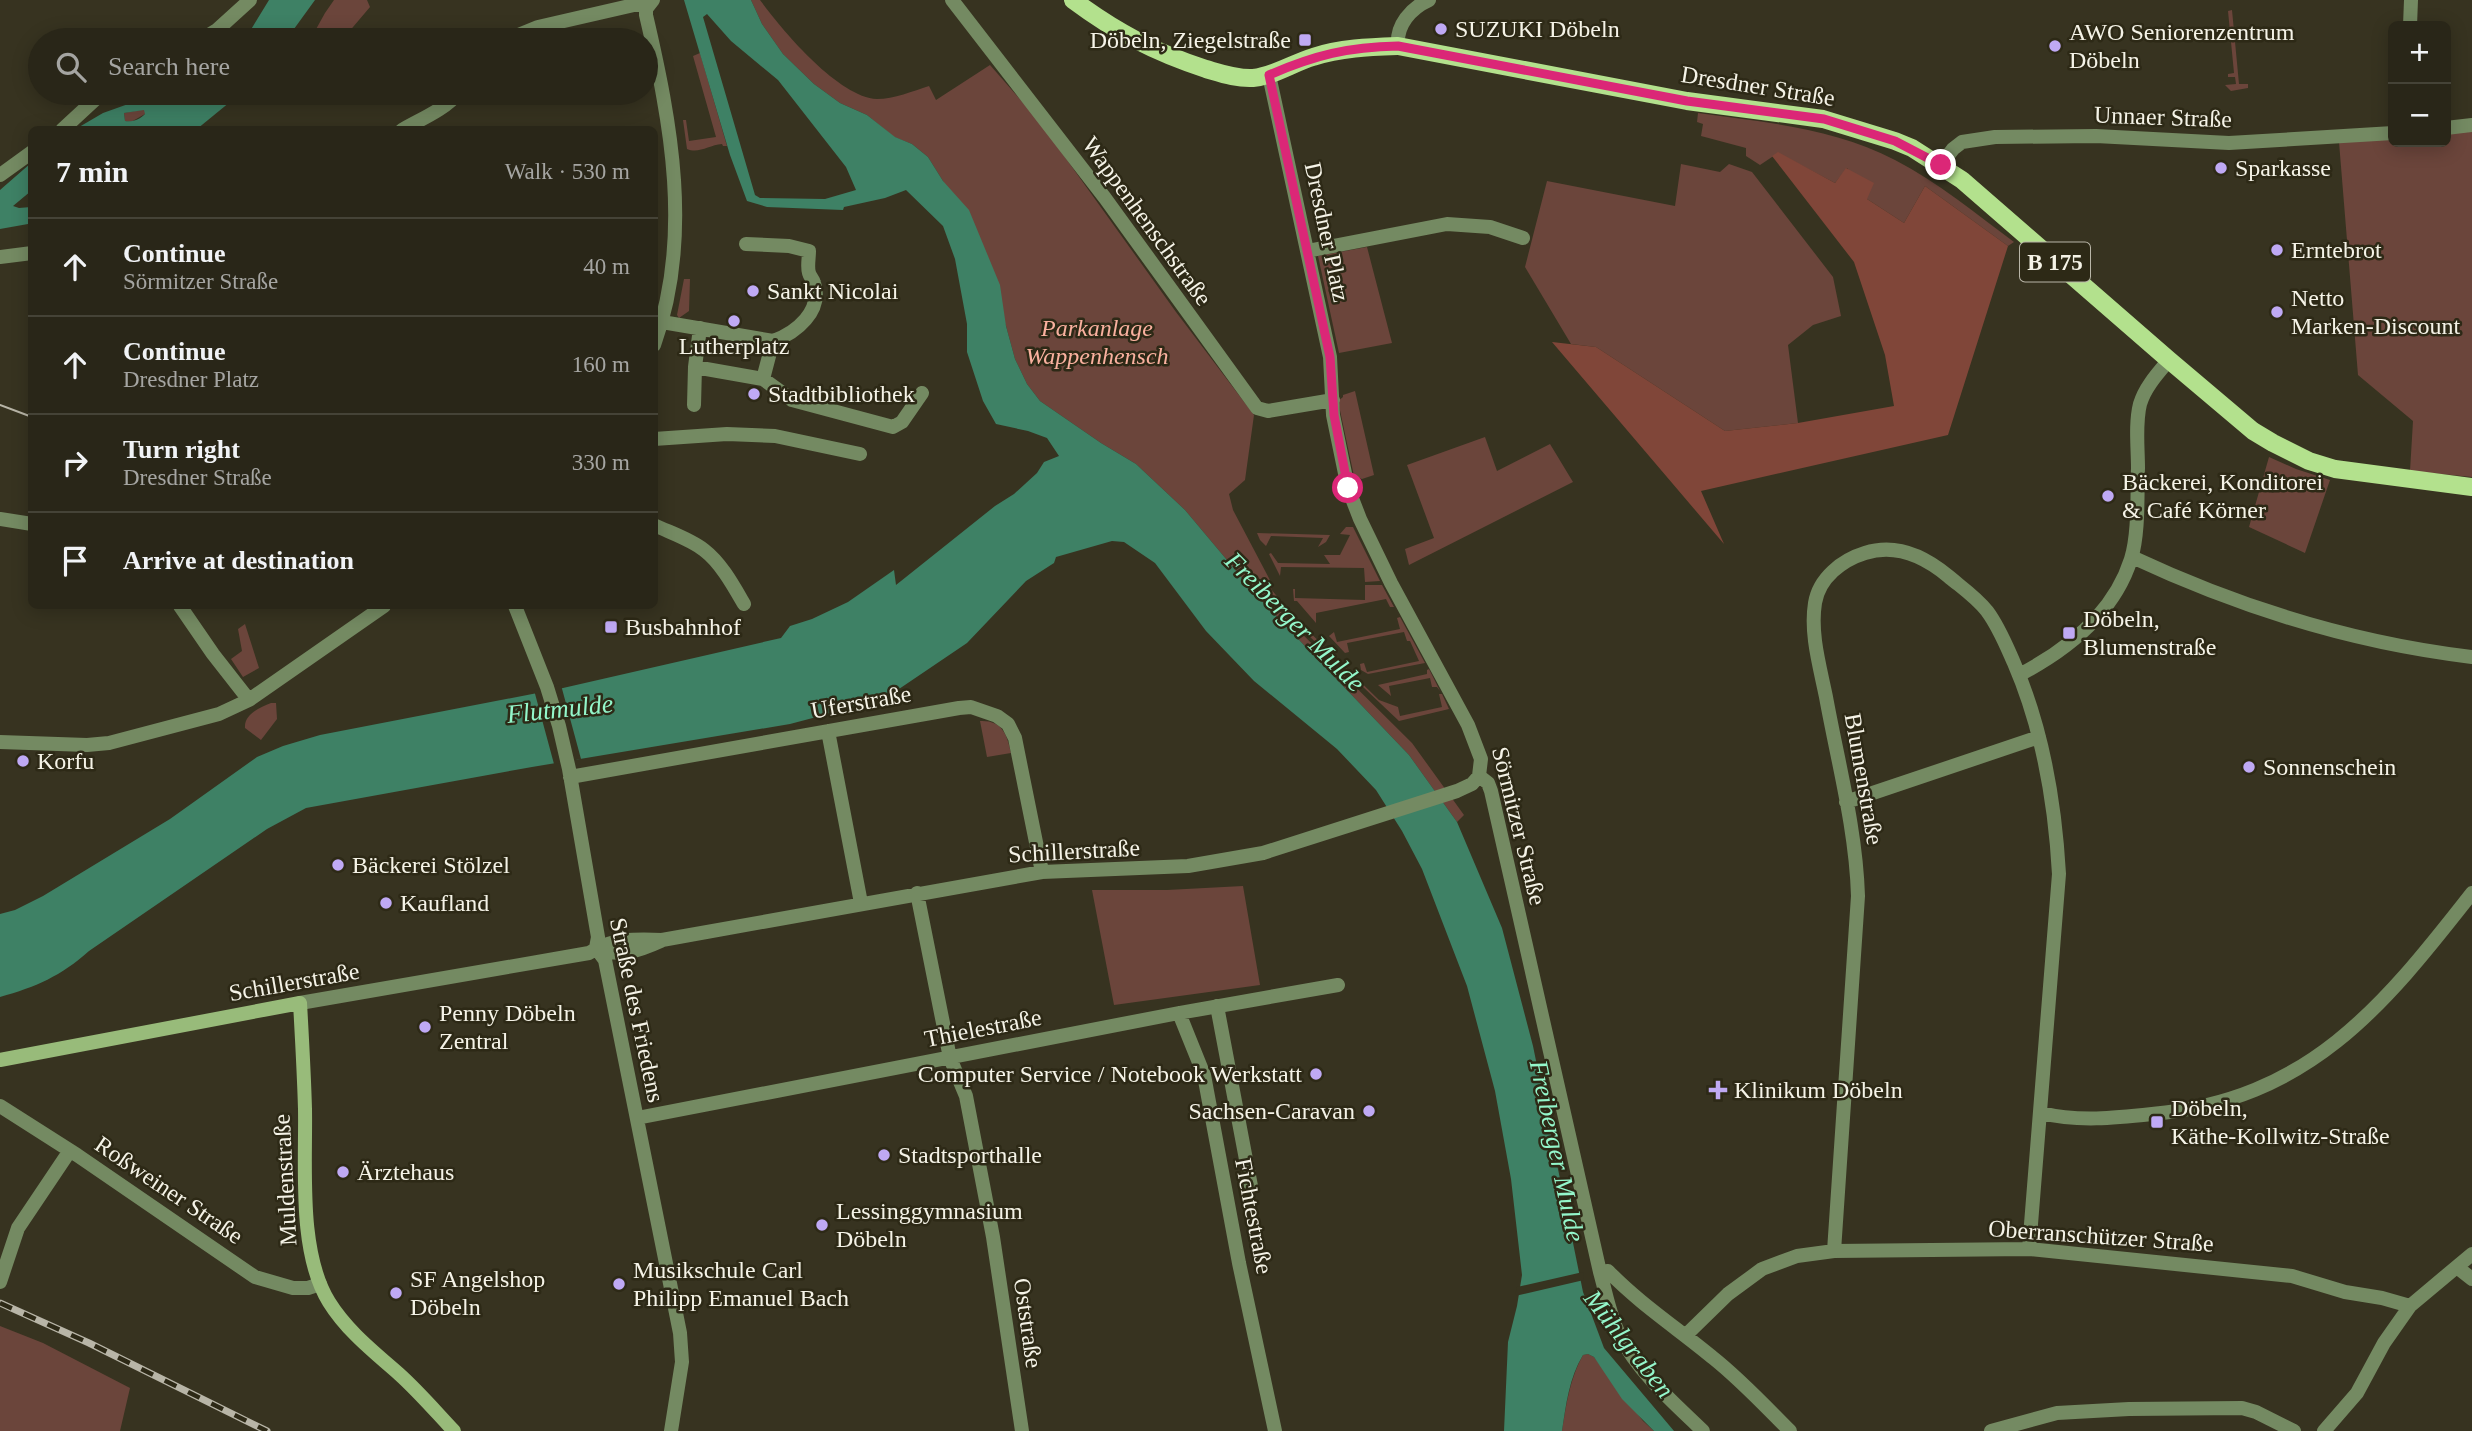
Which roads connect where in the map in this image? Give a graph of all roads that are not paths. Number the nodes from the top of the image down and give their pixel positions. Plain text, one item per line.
1 (250, 0) edge
2 (952, 0) edge
3 (1073, 0) edge
4 (1429, 0) edge
5 (2411, 0) edge
6 (651, 3) edge
7 (2410, 21) edge
8 (219, 28) edge
9 (560, 28) edge
10 (649, 28) edge
11 (1398, 46) junction
12 (658, 65) edge
13 (1269, 75) junction
14 (89, 105) edge
15 (443, 105) edge
16 (2472, 125) edge
17 (66, 126) edge
18 (409, 126) edge
19 (2451, 127) edge
20 (2388, 133) edge
21 (28, 155) edge
22 (1941, 165) junction
23 (0, 175) edge
24 (1523, 238) dead end
25 (746, 244) dead end
26 (1307, 251) junction
27 (28, 254) edge
28 (0, 257) edge
29 (659, 326) edge
30 (700, 328) junction
31 (773, 341) junction
32 (2169, 360) junction
33 (695, 368) junction
34 (763, 379) junction
35 (922, 393) dead end
36 (1333, 400) junction
37 (694, 405) dead end
38 (658, 439) edge
39 (860, 454) dead end
40 (2472, 486) edge
41 (0, 519) edge
42 (28, 523) edge
43 (658, 527) edge
44 (2132, 557) junction
45 (744, 604) dead end
46 (182, 609) edge
47 (380, 609) edge
48 (516, 609) edge
49 (2472, 657) edge
50 (2019, 675) junction
51 (249, 700) junction
52 (828, 731) junction
53 (2039, 737) junction
54 (0, 741) edge
55 (1479, 776) junction
56 (570, 778) junction
57 (1846, 802) junction
58 (1042, 872) junction
59 (2472, 893) edge
60 (917, 894) junction
61 (861, 903) junction
62 (596, 947) junction
63 (1338, 985) dead end
64 (300, 1003) junction
65 (1217, 1006) junction
66 (1179, 1013) junction
67 (950, 1058) junction
68 (0, 1060) edge
69 (0, 1105) edge
70 (2041, 1113) junction
71 (637, 1118) junction
72 (69, 1152) junction
73 (1251, 1186) dead end
74 (2029, 1249) junction
75 (1835, 1251) junction
76 (2472, 1254) edge
77 (2458, 1268) junction
78 (1600, 1272) junction
79 (2472, 1279) edge
80 (0, 1282) edge
81 (320, 1284) junction
82 (2410, 1306) junction
83 (1686, 1335) junction
84 (454, 1431) edge
85 (671, 1431) edge
86 (1022, 1431) edge
87 (1275, 1431) edge
88 (1703, 1431) edge
89 (1790, 1431) edge
90 (1991, 1431) edge
91 (2294, 1431) edge
92 (2324, 1431) edge

1 - 8 street
2 - 36 street, Wappenhenschstraße
3 - 13 main road, Dresdner Straße / B 175
4 - 11 street
5 - 7 street
6 - 9 street
6 - 10 street
11 - 13 main road, Dresdner Straße / B 175
11 - 22 main road, Dresdner Straße / B 175
12 - 29 street
13 - 26 street, Dresdner Platz
14 - 17 street
15 - 18 street
16 - 19 street
20 - 22 street, Unnaer Straße
21 - 23 street
22 - 32 main road, Dresdner Straße / B 175
24 - 26 street
25 - 31 street
26 - 36 street, Dresdner Platz
27 - 28 street
29 - 30 street
30 - 31 street
30 - 33 street
31 - 34 street
32 - 40 main road, Dresdner Straße / B 175
32 - 44 street
33 - 34 street
33 - 37 street
34 - 35 street
36 - 55 street, Sörmitzer Straße
38 - 39 street
41 - 42 street
43 - 45 street
44 - 49 street
44 - 50 street
46 - 51 street
47 - 51 street
48 - 56 street, Straße des Friedens
50 - 53 street, Blumenstraße
50 - 57 street, Blumenstraße
51 - 54 street
52 - 56 street, Uferstraße
52 - 58 street, Uferstraße
52 - 61 street
53 - 57 street
53 - 70 street, Blumenstraße
55 - 58 street, Schillerstraße
55 - 78 street, Sörmitzer Straße
56 - 62 street, Straße des Friedens
57 - 75 street, Blumenstraße
58 - 60 street, Schillerstraße
59 - 70 street
60 - 61 street, Schillerstraße
60 - 67 street, Oststraße
61 - 62 street, Schillerstraße
62 - 64 street, Schillerstraße
62 - 71 street, Straße des Friedens
63 - 65 street, Thielestraße
64 - 68 main road, Schillerstraße
64 - 81 main road, Muldenstraße
65 - 66 street, Thielestraße
65 - 73 street, Fichtestraße
66 - 67 street, Thielestraße
66 - 87 street, Fichtestraße
67 - 71 street, Thielestraße
67 - 86 street, Oststraße
69 - 72 street, Roßweiner Straße
70 - 74 street, Blumenstraße
71 - 85 street, Straße des Friedens
72 - 80 street
72 - 81 street, Roßweiner Straße
74 - 75 street, Oberranschützer Straße
74 - 82 street, Oberranschützer Straße
75 - 83 street, Oberranschützer Straße
76 - 77 street
77 - 79 street
77 - 82 street
78 - 83 street
78 - 88 street, Sörmitzer Straße
81 - 84 main road, Muldenstraße
82 - 92 street
83 - 89 street
90 - 91 street

